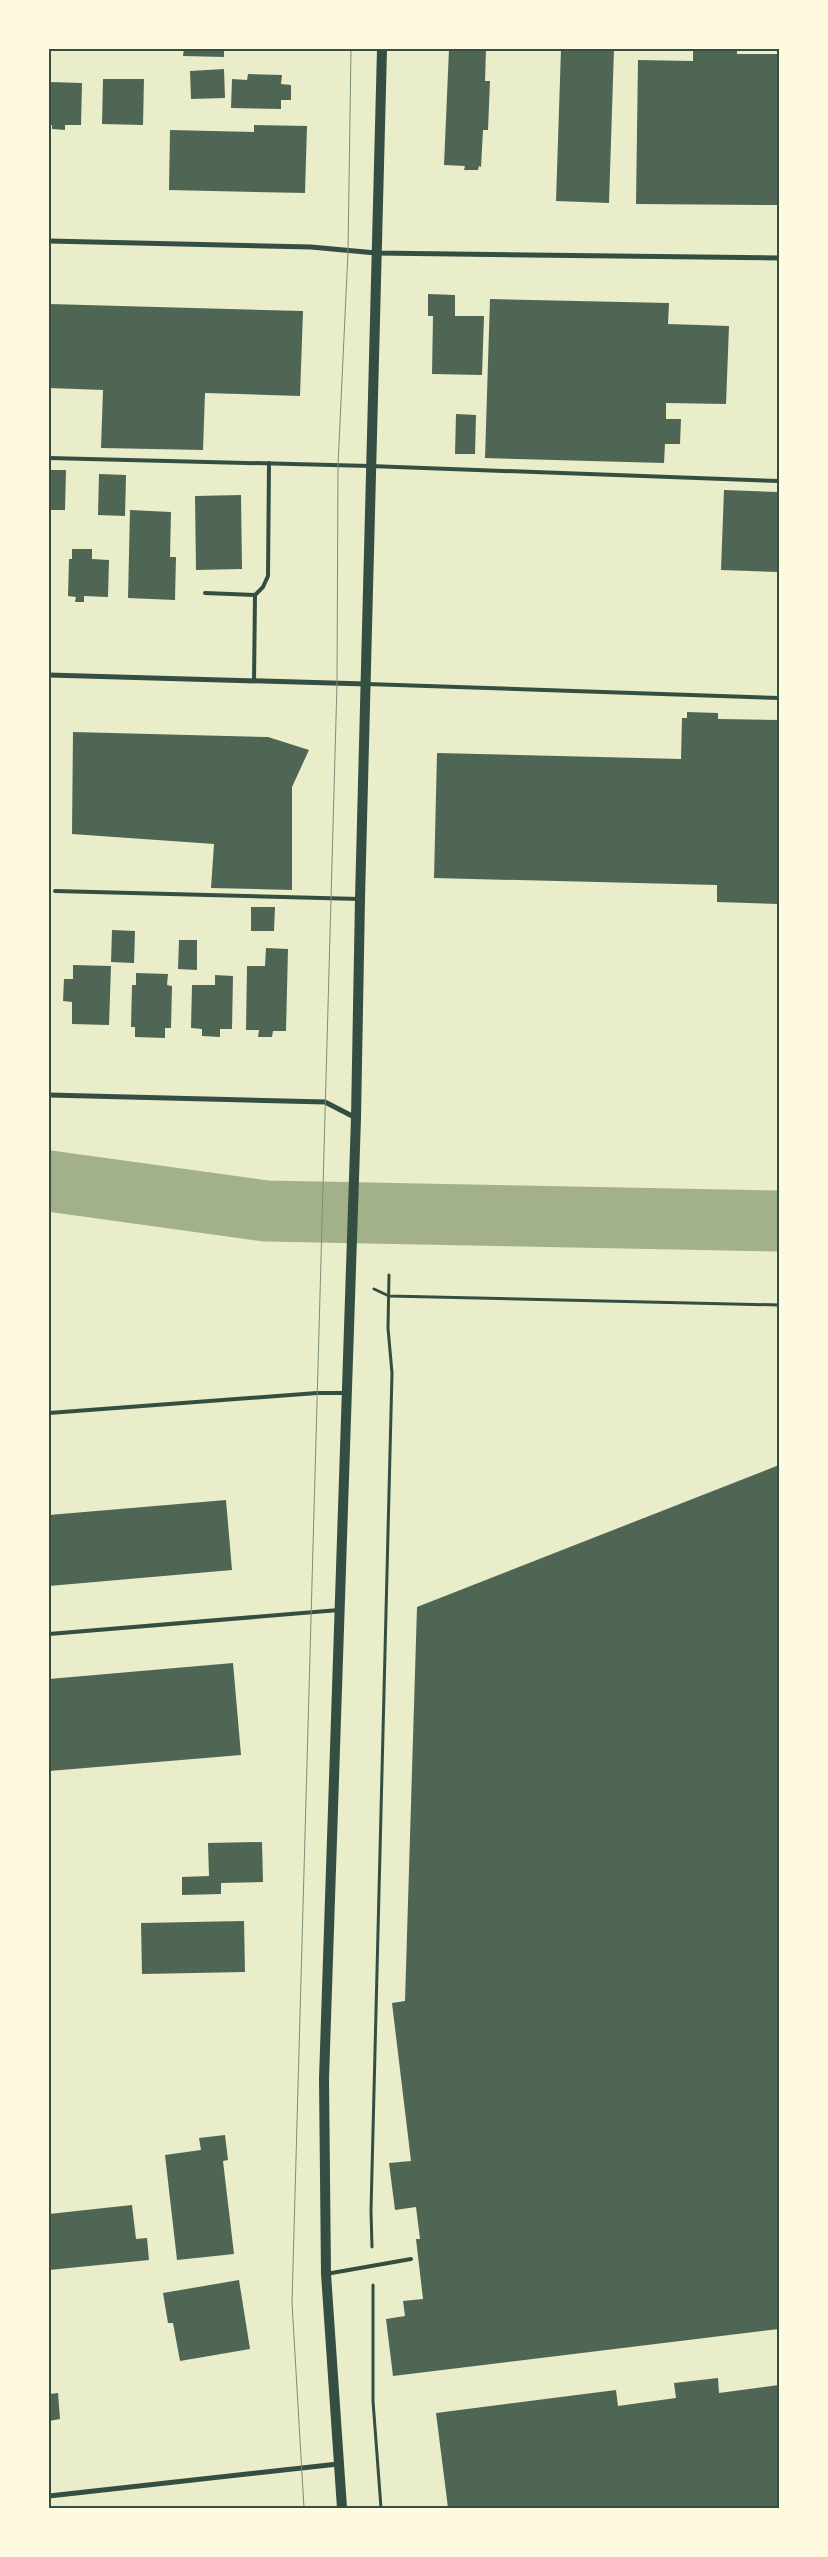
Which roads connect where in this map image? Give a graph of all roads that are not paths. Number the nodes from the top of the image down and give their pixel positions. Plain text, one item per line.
1 (382, 49) edge
2 (49, 241) edge
3 (376, 253) junction
4 (779, 258) edge
5 (49, 458) edge
6 (269, 463) junction
7 (370, 466) junction
8 (779, 481) edge
9 (205, 593) dead end
10 (255, 594) junction
11 (49, 675) edge
12 (254, 681) junction
13 (366, 684) junction
14 (779, 698) edge
15 (55, 891) dead end
16 (360, 898) junction
17 (49, 1095) edge
18 (356, 1118) junction
19 (346, 1393) junction
20 (49, 1412) edge
21 (339, 1610) junction
22 (49, 1634) edge
23 (411, 2259) dead end
24 (326, 2274) junction
25 (338, 2464) junction
26 (49, 2496) edge
27 (342, 2508) edge

1 - 3 main road
2 - 3 street
3 - 4 street
3 - 7 main road
5 - 6 lane
6 - 7 lane
6 - 10 lane
7 - 8 lane
7 - 13 main road
9 - 10 lane
10 - 12 lane
11 - 12 street
12 - 13 street
13 - 14 lane
13 - 16 main road
15 - 16 lane
16 - 18 main road
17 - 18 street
18 - 19 main road
19 - 20 lane
19 - 21 main road
21 - 22 lane
21 - 24 main road
23 - 24 lane
24 - 25 main road
25 - 26 street
25 - 27 main road

